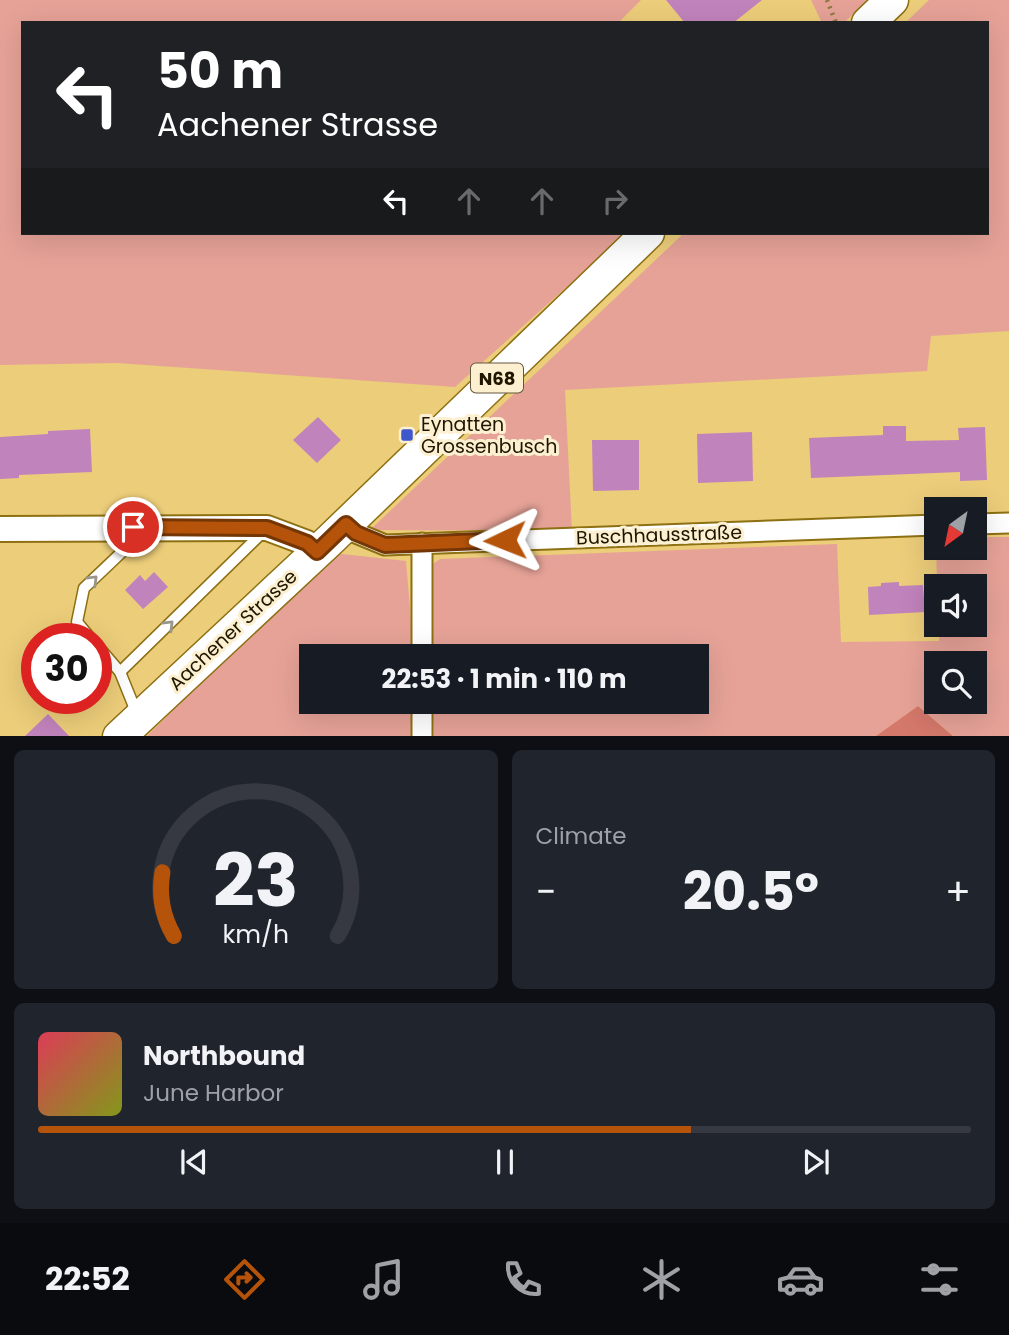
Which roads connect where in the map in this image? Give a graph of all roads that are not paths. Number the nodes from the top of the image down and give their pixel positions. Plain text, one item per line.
1 (892, 0) edge
2 (870, 21) edge
3 (646, 235) edge
4 (1009, 523) edge
5 (346, 524) junction
6 (987, 524) edge
7 (924, 526) edge
8 (133, 527) junction
9 (267, 528) junction
10 (0, 529) edge
11 (422, 543) junction
12 (317, 552) junction
13 (78, 623) edge
14 (422, 644) edge
15 (112, 664) edge
16 (120, 673) junction
17 (422, 714) edge
18 (129, 727) edge
19 (422, 736) edge

1 - 2 main road
3 - 5 main road, Aachener Strasse / N68
4 - 6 street
5 - 11 street, Buschhausstraße
5 - 12 main road, Aachener Strasse / N68
7 - 11 street, Buschhausstraße
8 - 9 street
8 - 10 street
13 -> 8 lane
9 - 12 street
16 -> 9 lane
11 - 14 street
12 - 18 main road, Aachener Strasse / N68
15 - 16 lane
16 - 18 lane
17 - 19 street

